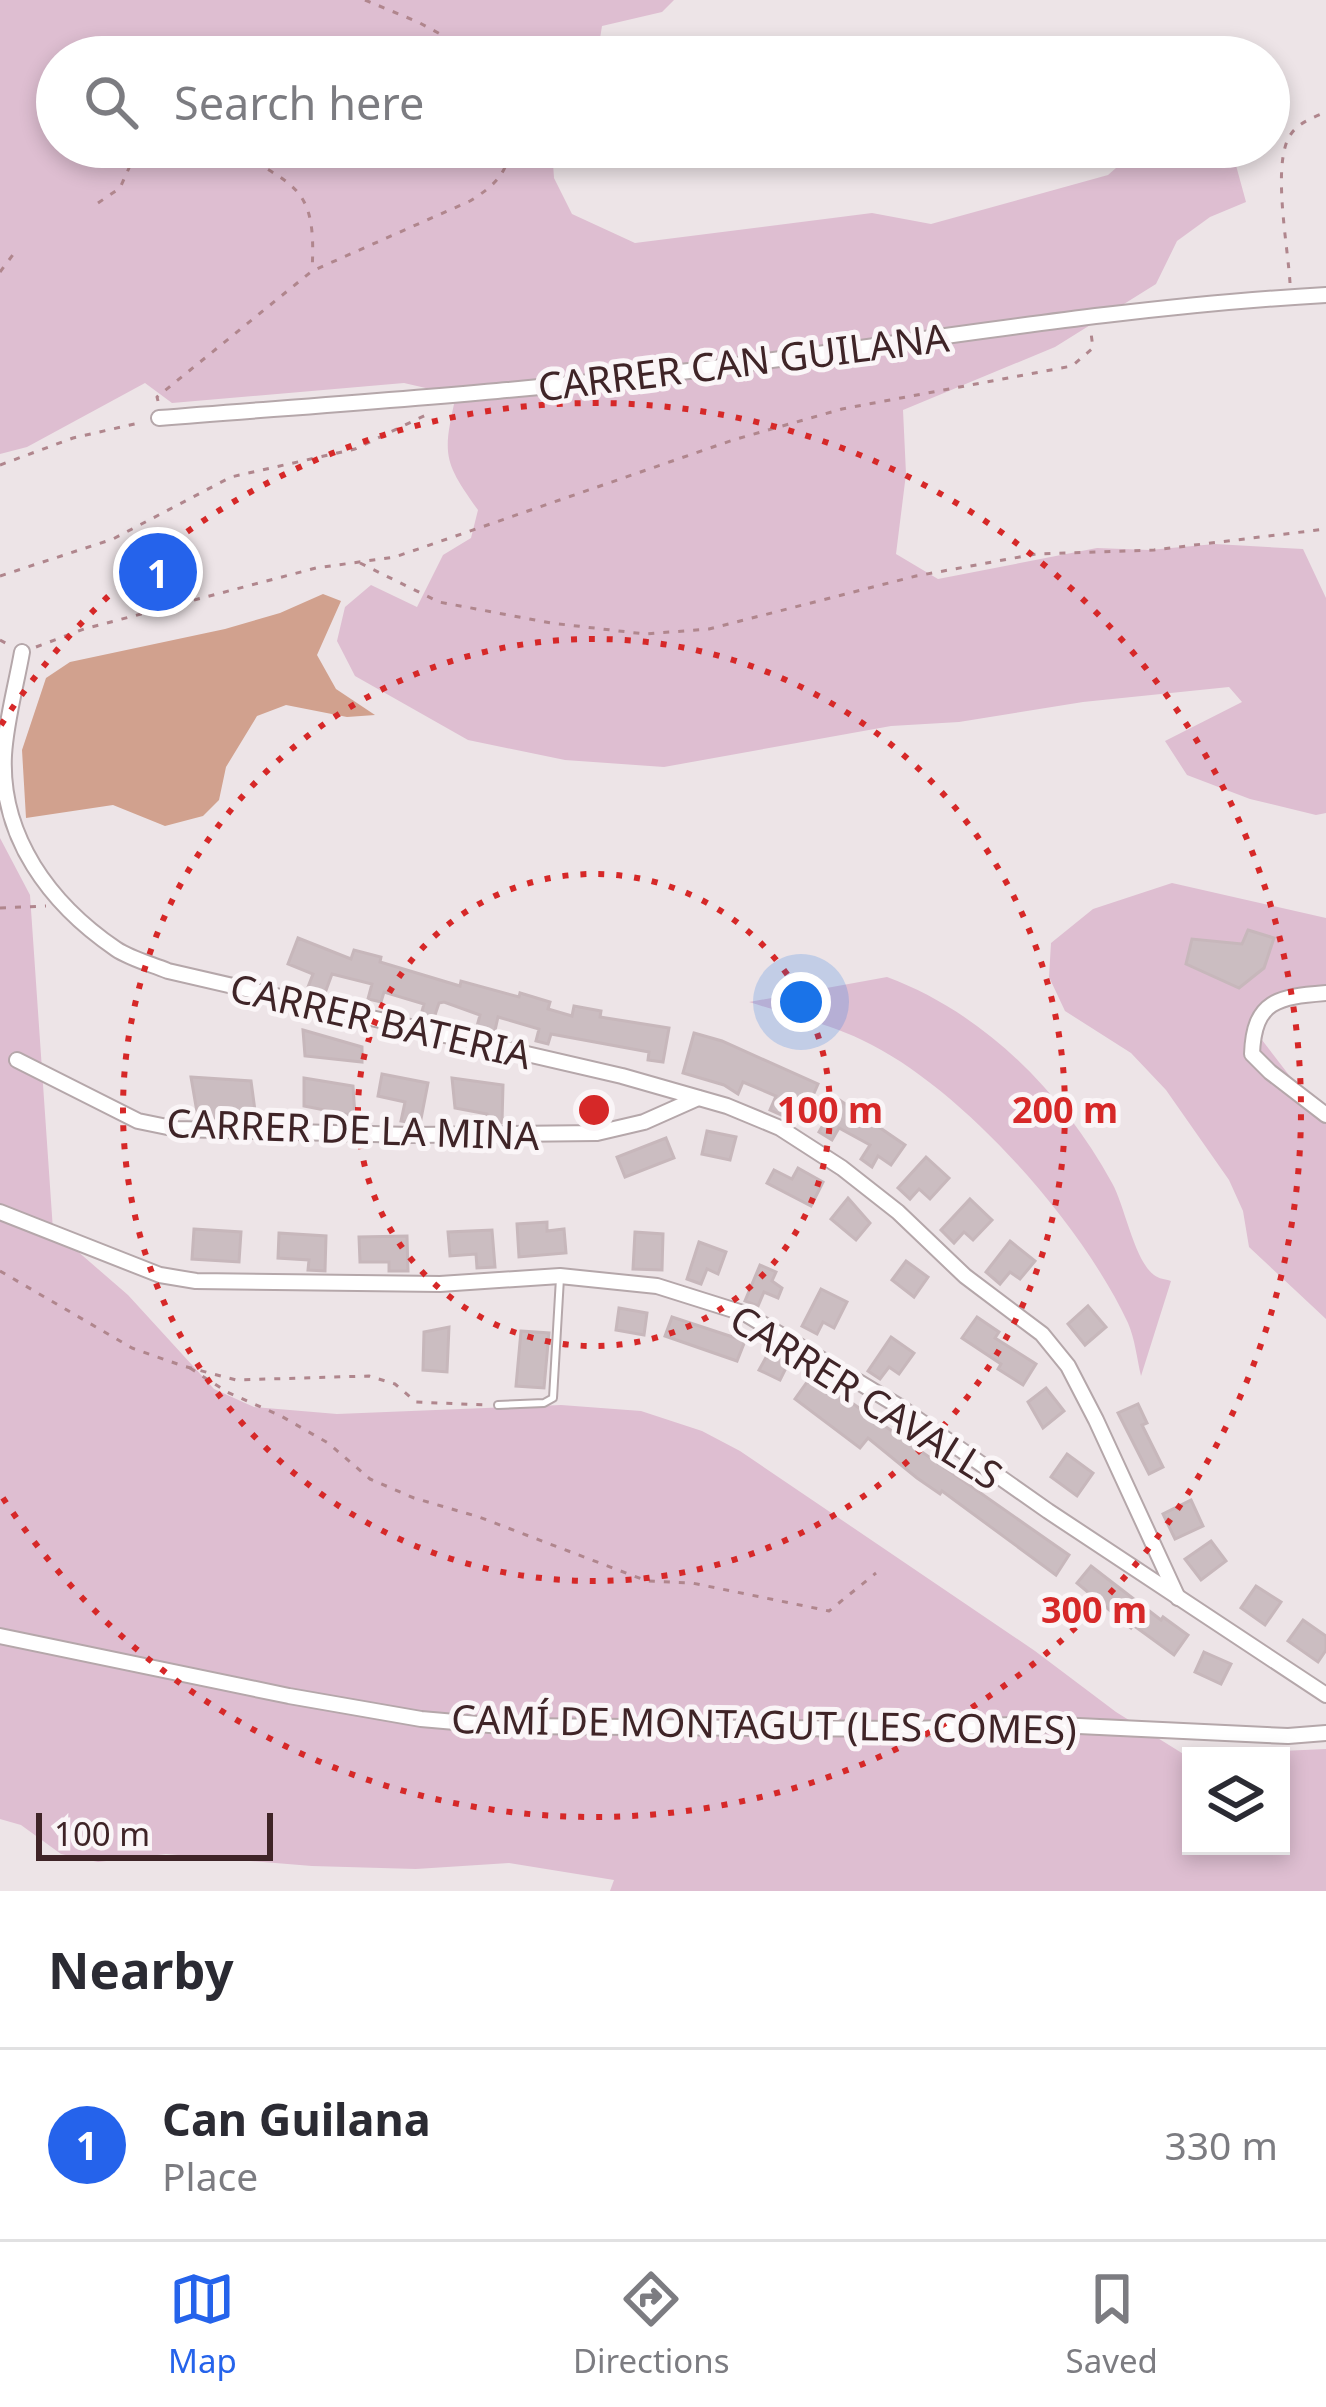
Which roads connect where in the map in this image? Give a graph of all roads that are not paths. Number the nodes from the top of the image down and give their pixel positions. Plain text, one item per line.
1 (1326, 295) edge
2 (159, 418) road end
3 (22, 652) road end
4 (1326, 993) edge
5 (17, 1060) dead end
6 (698, 1098) junction
7 (1326, 1115) edge
8 (0, 1212) edge
9 (560, 1276) junction
10 (498, 1405) road end
11 (1178, 1598) junction
12 (0, 1636) edge
13 (1326, 1695) edge
14 (1326, 1733) edge

1 - 2 street, CARRER CAN GUILANA
3 - 6 street, CARRER BATERIA
4 - 7 street
5 - 6 street, CARRER DE LA MINA
6 - 11 street, CARRER BATERIA
8 - 9 street, CARRER CAVALLS
9 - 10 lane
9 - 11 street, CARRER CAVALLS
11 - 13 street, CARRER CAVALLS
12 - 14 street, CAMÍ DE MONTAGUT (LES COMES)

